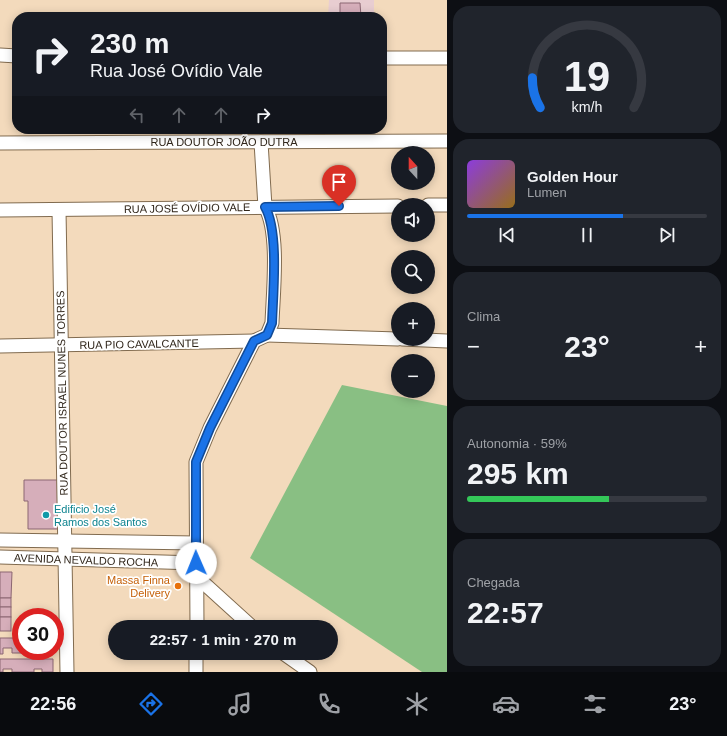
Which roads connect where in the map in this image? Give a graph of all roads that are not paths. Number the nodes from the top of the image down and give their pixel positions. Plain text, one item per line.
1 (0, 56) edge
2 (12, 56) edge
3 (387, 58) edge
4 (447, 58) edge
5 (447, 141) edge
6 (261, 142) junction
7 (0, 143) edge
8 (435, 205) edge
9 (447, 205) edge
10 (391, 206) edge
11 (265, 207) junction
12 (0, 210) edge
13 (59, 210) junction
14 (267, 335) junction
15 (391, 339) edge
16 (435, 340) edge
17 (254, 341) junction
18 (447, 341) edge
19 (62, 345) junction
20 (0, 346) edge
21 (0, 540) edge
22 (65, 541) junction
23 (196, 543) junction
24 (0, 557) edge
25 (65, 559) junction
26 (196, 563) junction
27 (197, 577) junction
28 (197, 620) edge
29 (244, 620) edge
30 (196, 660) edge
31 (293, 660) edge
32 (67, 672) edge
33 (196, 672) edge
34 (310, 672) edge

1 - 2 street
3 - 4 street
5 - 6 street, RUA DOUTOR JOÃO DUTRA
6 - 7 street, RUA DOUTOR JOÃO DUTRA
6 - 11 street
8 - 9 street
10 - 11 street, RUA JOSÉ OVÍDIO VALE
11 - 13 street, RUA JOSÉ OVÍDIO VALE
11 - 14 street
12 - 13 street, RUA JOSÉ OVÍDIO VALE
13 - 19 street, RUA DOUTOR ISRAEL NUNES TORRES
14 - 15 street
14 - 17 street
16 - 18 street
17 - 19 street, RUA PIO CAVALCANTE
17 - 23 street
19 - 20 street, RUA PIO CAVALCANTE
19 - 22 street, RUA DOUTOR ISRAEL NUNES TORRES
21 - 22 street, AVENIDA NEVALDO ROCHA
22 - 23 street, AVENIDA NEVALDO ROCHA
22 - 25 street, RUA DOUTOR ISRAEL NUNES TORRES
23 - 26 street
24 - 25 street, AVENIDA NEVALDO ROCHA
25 - 26 street, AVENIDA NEVALDO ROCHA
25 - 32 street, RUA DOUTOR ISRAEL NUNES TORRES
26 - 27 street
27 - 28 street
27 - 29 street
30 - 33 street
31 - 34 street

